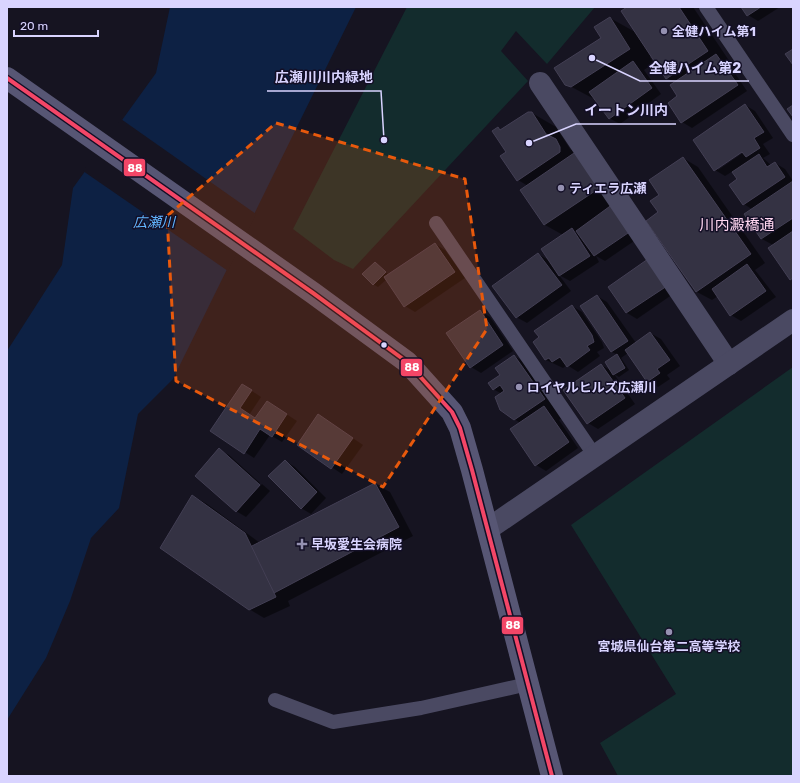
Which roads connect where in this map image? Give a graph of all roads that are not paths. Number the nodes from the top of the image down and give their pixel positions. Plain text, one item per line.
1 (706, 7) edge
2 (7, 78) edge
3 (540, 82) dead end
4 (793, 135) edge
5 (436, 223) dead end
6 (793, 320) edge
7 (729, 364) junction
8 (594, 456) junction
9 (488, 528) junction
10 (528, 684) junction
11 (275, 700) dead end
12 (552, 776) edge

1 - 4 lane
2 - 9 street
3 - 7 street
5 - 8 lane
6 - 7 street
7 - 8 street
8 - 9 street
9 - 10 street
10 - 11 lane
10 - 12 street

